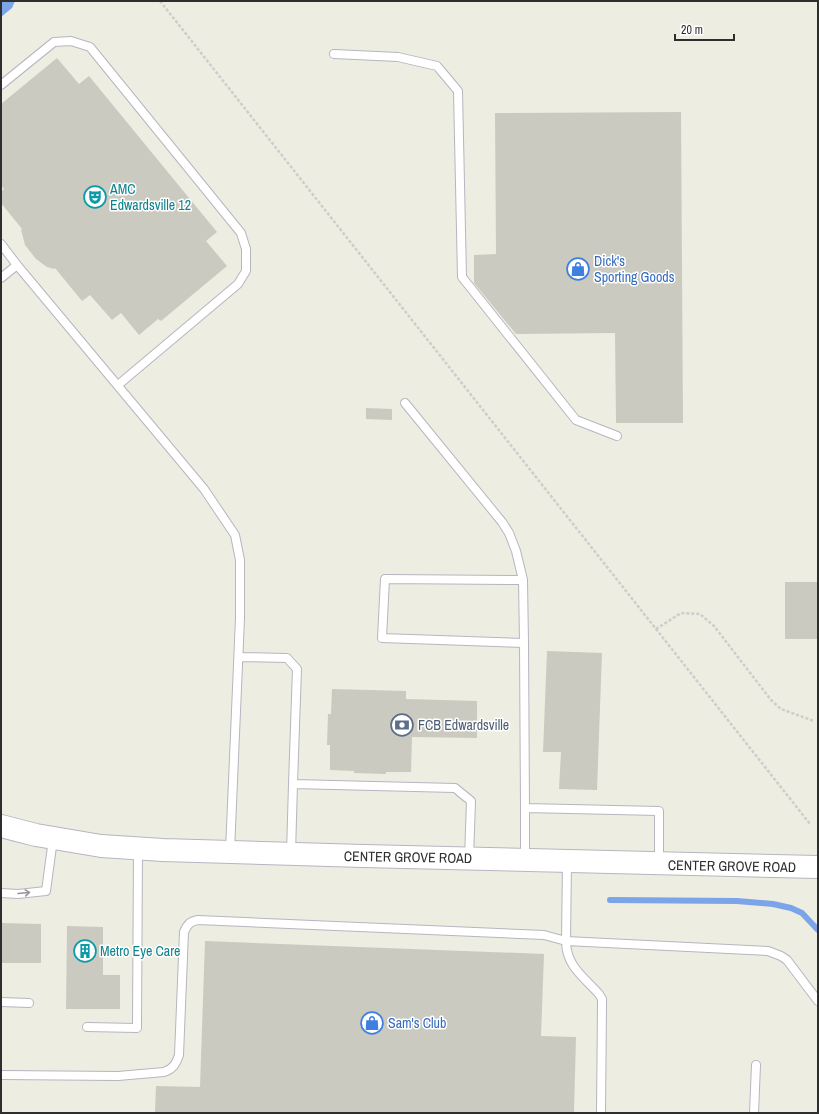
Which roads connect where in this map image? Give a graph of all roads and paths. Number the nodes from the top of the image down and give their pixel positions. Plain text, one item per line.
1 (160, 1) edge
2 (334, 54) dead end
3 (1, 84) edge
4 (1, 244) edge
5 (17, 265) junction
6 (1, 278) edge
7 (118, 385) junction
8 (405, 403) dead end
9 (617, 436) dead end
10 (523, 580) junction
11 (656, 629) junction
12 (524, 643) junction
13 (239, 657) junction
14 (814, 721) dead end
15 (293, 784) junction
16 (525, 808) junction
17 (810, 824) dead end
18 (1, 826) edge
19 (54, 838) junction
20 (138, 848) junction
21 (230, 852) junction
22 (291, 854) junction
23 (469, 859) junction
24 (525, 860) junction
25 (567, 861) junction
26 (659, 864) junction
27 (818, 867) edge
28 (1, 893) edge
29 (566, 941) junction
30 (818, 1001) edge
31 (1, 1002) edge
32 (29, 1003) dead end
33 (87, 1027) dead end
34 (756, 1064) dead end
35 (1, 1075) edge
36 (601, 1113) edge
37 (754, 1113) edge

1 - 11 path
2 - 9 lane
3 - 7 lane
4 - 5 lane
5 - 6 lane
5 - 7 lane
7 - 13 lane
8 - 10 lane
10 - 12 lane
10 - 12 lane
11 - 14 path
11 - 17 path
12 - 16 lane
13 - 15 lane
13 - 21 lane
15 - 22 lane
15 - 23 lane
16 - 24 lane
16 - 26 lane
18 - 19 street, CENTER GROVE ROAD
19 - 20 street, CENTER GROVE ROAD
28 -> 19 lane
20 - 21 street, CENTER GROVE ROAD
20 - 33 lane
21 - 22 street, CENTER GROVE ROAD
22 - 23 street, CENTER GROVE ROAD
23 - 24 street, CENTER GROVE ROAD
24 - 25 street, CENTER GROVE ROAD
25 - 26 street, CENTER GROVE ROAD
25 - 29 lane
26 - 27 street, CENTER GROVE ROAD
29 - 30 lane
29 - 35 lane
29 - 36 lane
31 - 32 lane
34 - 37 lane

